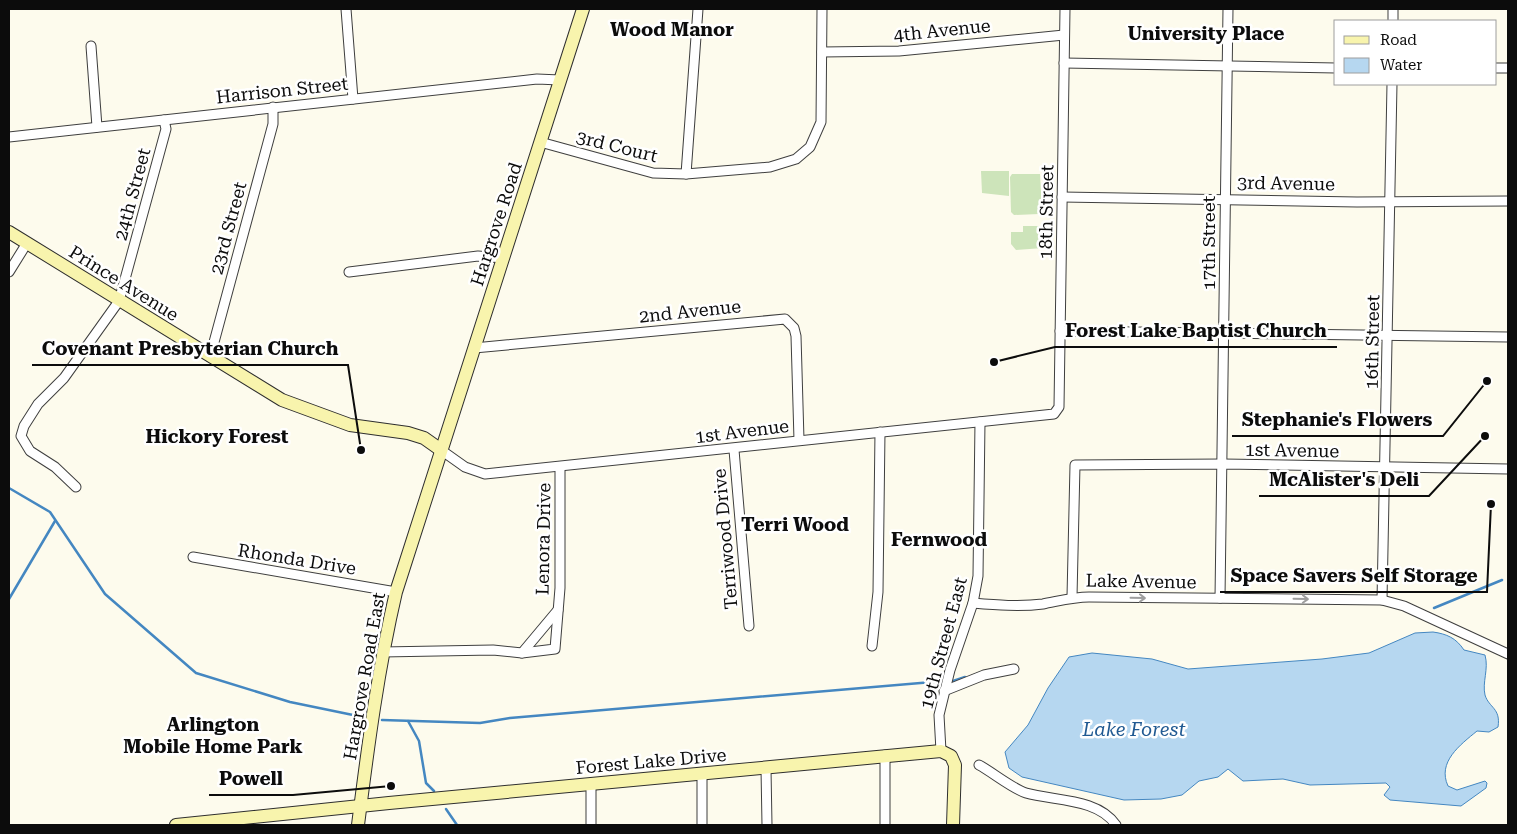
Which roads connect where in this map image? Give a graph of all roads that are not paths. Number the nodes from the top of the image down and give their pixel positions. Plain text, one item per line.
1 (346, 9) edge
2 (583, 9) edge
3 (698, 9) edge
4 (822, 9) edge
5 (1065, 9) edge
6 (1228, 9) edge
7 (1064, 36) junction
8 (91, 46) dead end
9 (822, 52) junction
10 (1064, 64) junction
11 (1228, 65) junction
12 (1334, 68) edge
13 (560, 80) junction
14 (1392, 85) edge
15 (353, 99) junction
16 (274, 107) junction
17 (164, 120) junction
18 (97, 127) junction
19 (9, 137) edge
20 (540, 142) junction
21 (686, 174) junction
22 (1062, 197) junction
23 (1225, 198) junction
24 (1390, 201) junction
25 (1508, 201) edge
26 (9, 232) edge
27 (27, 243) junction
28 (504, 258) junction
29 (9, 272) edge
30 (349, 272) dead end
31 (119, 301) junction
32 (1060, 331) junction
33 (1224, 333) junction
34 (1388, 336) junction
35 (1508, 337) edge
36 (474, 348) junction
37 (210, 357) junction
38 (1054, 414) joint
39 (980, 422) junction
40 (880, 432) junction
41 (799, 440) junction
42 (441, 450) junction
43 (734, 450) junction
44 (1223, 464) junction
45 (560, 467) junction
46 (1385, 468) junction
47 (1508, 469) edge
48 (76, 487) dead end
49 (193, 557) dead end
50 (396, 592) junction
51 (1072, 597) junction
52 (1220, 598) junction
53 (1382, 600) junction
54 (972, 603) junction
55 (558, 610) junction
56 (749, 626) dead end
57 (872, 646) dead end
58 (382, 652) junction
59 (522, 653) junction
60 (1508, 654) edge
61 (1014, 669) dead end
62 (944, 691) junction
63 (941, 751) junction
64 (885, 755) junction
65 (979, 764) dead end
66 (766, 769) junction
67 (702, 773) junction
68 (591, 784) junction
69 (361, 806) junction
70 (176, 825) edge
71 (358, 825) edge
72 (591, 825) edge
73 (702, 825) edge
74 (766, 825) edge
75 (885, 825) edge
76 (953, 825) edge
77 (1116, 825) edge

1 - 15 street
2 - 13 street, Hargrove Road
3 - 21 street
4 - 9 street
5 - 7 street, 18th Street
6 - 11 street, 17th Street
7 - 9 street, 4th Avenue
7 - 10 street, 18th Street
8 - 18 street
9 - 21 street
10 - 11 street
10 - 22 street, 18th Street
11 - 12 street
11 - 23 street, 17th Street
13 - 15 street, Harrison Street
13 - 20 street, Hargrove Road
14 - 24 street, 16th Street
15 - 16 street, Harrison Street
16 - 17 street, Harrison Street
16 - 37 street, 23rd Street
17 - 18 street, Harrison Street
17 - 31 street, 24th Street
18 - 19 street, Harrison Street
20 - 21 street, 3rd Court
20 - 28 street, Hargrove Road
22 - 23 street, 3rd Avenue
22 - 32 street, 18th Street
23 - 24 street, 3rd Avenue
23 - 33 street, 17th Street
24 - 25 street, 3rd Avenue
24 - 34 street, 16th Street
26 - 27 street, Prince Avenue
27 - 29 street
27 - 31 street, Prince Avenue
28 - 30 street
28 - 36 street, Hargrove Road
31 - 37 street, Prince Avenue
31 - 48 street, 24th Street
32 - 33 street
32 - 38 street, 18th Street
33 - 34 street
33 - 44 street, 17th Street
34 - 35 street
34 - 46 street, 16th Street
36 - 41 street, 2nd Avenue
36 - 42 street, Hargrove Road
37 - 42 street, Prince Avenue
38 - 39 street, 1st Avenue
39 - 40 street, 1st Avenue
39 - 54 street, 19th Street East
40 - 41 street, 1st Avenue
40 - 57 street
41 - 43 street, 1st Avenue
42 - 45 street, 1st Avenue
42 - 50 street, Hargrove Road East
43 - 45 street, 1st Avenue
43 - 56 street, Terriwood Drive
44 - 46 street, 1st Avenue
44 - 51 street, 1st Avenue
44 - 52 street, 17th Street
45 - 55 street, Lenora Drive
46 - 47 street, 1st Avenue
46 - 53 street, 16th Street
49 - 50 street, Rhonda Drive
50 - 58 street, Hargrove Road East
51 -> 52 street, Lake Avenue
51 - 54 street, Lake Avenue
52 -> 53 street, Lake Avenue
53 - 60 street, Lake Avenue
54 - 62 street, 19th Street East
55 - 59 street, Lenora Drive
55 - 59 street, Lenora Drive
58 - 59 street, Lenora Drive
58 - 69 street, Hargrove Road East
61 - 62 street
62 - 63 street, 19th Street East
63 - 64 street, Forest Lake Drive
63 - 76 street
64 - 66 street, Forest Lake Drive
64 - 75 street
65 - 77 street
66 - 67 street, Forest Lake Drive
66 - 74 street
67 - 68 street, Forest Lake Drive
67 - 73 street
68 - 69 street, Forest Lake Drive
68 - 72 street
69 - 70 street, Forest Lake Drive
69 - 71 street, Hargrove Road East

